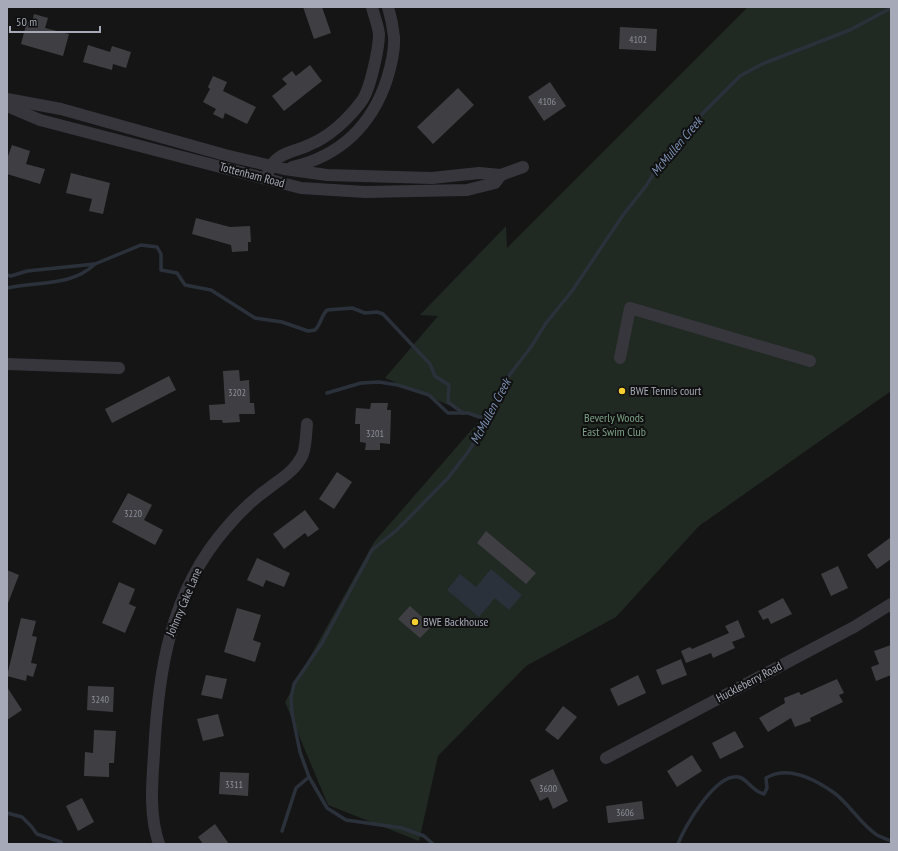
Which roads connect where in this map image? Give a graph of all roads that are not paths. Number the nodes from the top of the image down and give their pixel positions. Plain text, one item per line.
1 (372, 7) edge
2 (388, 7) edge
3 (7, 99) edge
4 (7, 106) edge
5 (271, 166) junction
6 (523, 168) dead end
7 (284, 169) junction
8 (502, 175) junction
9 (271, 180) junction
10 (620, 358) dead end
11 (810, 361) dead end
12 (7, 364) edge
13 (119, 368) dead end
14 (307, 424) dead end
15 (891, 604) edge
16 (606, 758) dead end
17 (159, 844) edge

1 - 5 street
2 - 7 street
3 - 5 street, Tottenham Road
4 - 9 street, Tottenham Road
5 - 7 street, Tottenham Road
5 - 9 street
6 - 8 street, Tottenham Road
7 - 8 street, Tottenham Road
7 - 9 street
8 - 9 street, Tottenham Road
10 - 11 street
12 - 13 street
14 - 17 street, Johnny Cake Lane
15 - 16 street, Huckleberry Road

